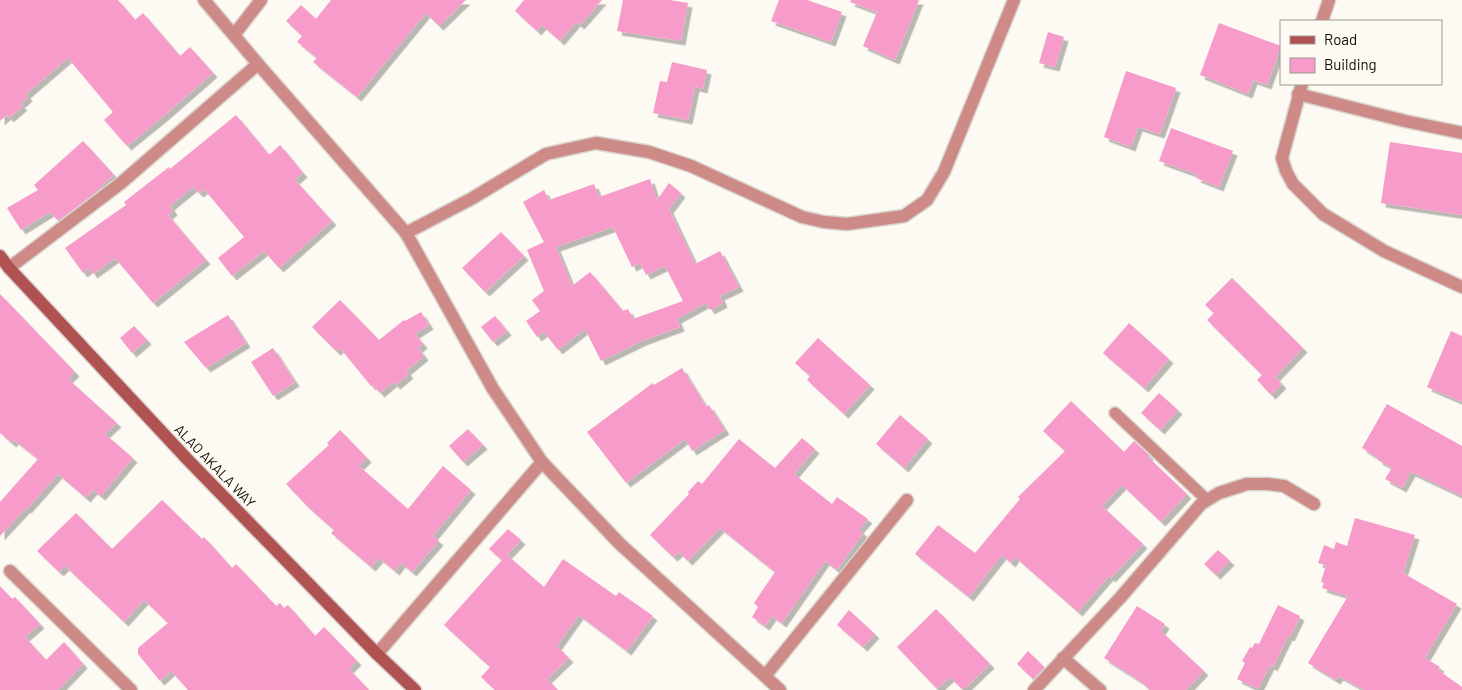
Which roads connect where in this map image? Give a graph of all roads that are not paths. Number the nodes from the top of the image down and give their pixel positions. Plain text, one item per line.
1 (204, 0) edge
2 (261, 0) edge
3 (1014, 0) edge
4 (1329, 0) edge
5 (1322, 20) edge
6 (234, 35) junction
7 (258, 64) junction
8 (1300, 89) edge
9 (1462, 132) edge
10 (406, 233) junction
11 (0, 256) edge
12 (9, 268) junction
13 (1462, 287) edge
14 (1115, 413) dead end
15 (542, 462) junction
16 (908, 500) dead end
17 (1207, 500) junction
18 (1314, 504) dead end
19 (10, 571) dead end
20 (377, 654) junction
21 (1063, 658) junction
22 (766, 676) junction
23 (131, 690) edge
24 (415, 690) edge
25 (780, 690) edge
26 (1034, 690) edge
27 (1100, 690) edge

1 - 6 street
2 - 6 street
3 - 10 street
4 - 5 street
6 - 7 street
7 - 10 street
7 - 12 street
8 - 9 street
8 - 13 street
10 - 15 street
11 - 12 street, ALAO AKALA WAY
12 - 20 street, ALAO AKALA WAY
14 - 17 lane
15 - 20 street
15 - 22 street
16 - 22 street
17 - 18 street
17 - 21 street
19 - 23 street
20 - 24 street, ALAO AKALA WAY
21 - 26 street
21 - 27 street
22 - 25 street

